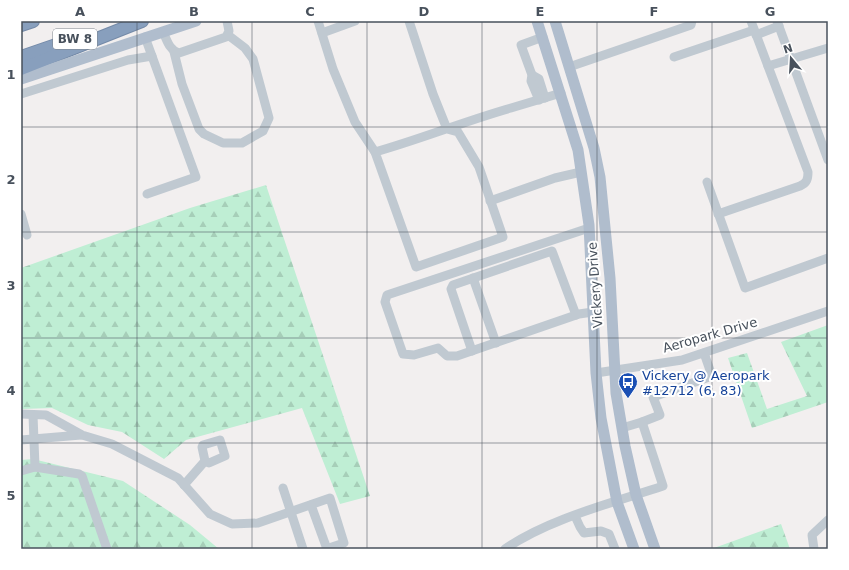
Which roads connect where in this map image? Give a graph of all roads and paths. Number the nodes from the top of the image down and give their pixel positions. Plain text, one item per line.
1 (33, 21) edge
2 (128, 21) edge
3 (142, 21) edge
4 (196, 21) edge
5 (227, 21) edge
6 (318, 21) edge
7 (355, 21) edge
8 (409, 21) edge
9 (537, 21) edge
10 (555, 21) edge
11 (692, 21) edge
12 (751, 21) edge
13 (778, 24) edge
14 (21, 25) edge
15 (163, 32) junction
16 (755, 32) junction
17 (322, 33) junction
18 (559, 33) junction
19 (228, 36) junction
20 (145, 37) junction
21 (543, 38) junction
22 (828, 48) edge
23 (174, 52) junction
24 (152, 56) junction
25 (674, 56) dead end
26 (21, 57) edge
27 (792, 59) junction
28 (768, 66) junction
29 (569, 68) junction
30 (21, 69) edge
31 (52, 69) junction
32 (21, 79) edge
33 (57, 82) junction
34 (561, 93) junction
35 (21, 94) edge
36 (542, 99) junction
37 (447, 130) junction
38 (375, 152) junction
39 (828, 160) edge
40 (581, 172) junction
41 (707, 182) dead end
42 (147, 194) dead end
43 (490, 201) junction
44 (21, 214) edge
45 (718, 214) junction
46 (604, 224) junction
47 (589, 227) junction
48 (27, 235) dead end
49 (548, 240) junction
50 (552, 251) junction
51 (828, 258) edge
52 (473, 278) junction
53 (828, 311) edge
54 (593, 312) junction
55 (576, 315) junction
56 (496, 343) junction
57 (472, 351) junction
58 (704, 353) junction
59 (614, 371) junction
60 (596, 373) junction
61 (21, 414) edge
62 (33, 415) junction
63 (642, 422) junction
64 (622, 428) junction
65 (82, 435) junction
66 (33, 439) junction
67 (21, 440) edge
68 (205, 461) dead end
69 (35, 467) junction
70 (21, 471) edge
71 (184, 485) junction
72 (283, 488) dead end
73 (636, 495) junction
74 (617, 502) junction
75 (311, 505) junction
76 (290, 512) junction
77 (575, 516) junction
78 (828, 520) edge
79 (107, 549) edge
80 (303, 549) edge
81 (326, 549) edge
82 (505, 549) edge
83 (615, 549) edge
84 (634, 549) edge
85 (655, 549) edge
86 (814, 549) edge

1 - 14 highway
2 - 26 highway, BW 8
3 - 30 highway
4 - 15 main road
5 - 19 street
6 - 17 street
7 - 17 street
8 - 37 street
9 - 21 main road, Vickery Drive
10 - 18 main road, Vickery Drive
11 - 29 street
12 - 16 street
13 - 16 street
13 - 27 street
15 - 20 main road
15 - 23 street
16 - 25 street
16 - 28 street
17 - 38 street
18 - 21 main road
18 - 29 main road, Vickery Drive
19 - 23 street
19 - 23 street
20 - 24 street
20 - 31 main road
21 - 34 main road, Vickery Drive
21 - 36 street
22 - 27 street
24 - 33 street
24 - 42 street
27 - 28 street
27 - 39 street
28 - 45 street
29 - 46 main road, Vickery Drive
31 - 32 main road
31 - 33 street
33 - 35 street
34 - 36 street
34 - 40 main road, Vickery Drive
36 - 37 street
37 - 38 street
37 - 43 street
38 - 43 street
40 - 43 street
40 - 47 main road, Vickery Drive
41 - 45 street
44 - 48 street
45 - 51 street
46 - 47 main road
46 - 59 main road, Vickery Drive
47 - 49 street
47 - 54 main road, Vickery Drive
49 - 50 street
49 - 57 street
50 - 52 street
50 - 55 street
52 - 56 street
52 - 57 street
53 - 58 street, Aeropark Drive
54 - 55 street
54 - 60 main road, Vickery Drive
55 - 56 street
56 - 57 street
58 - 59 street, Aeropark Drive
58 - 63 street
59 - 60 street, Aeropark Drive
59 - 64 main road, Vickery Drive
60 - 74 main road, Vickery Drive
61 - 62 street
62 - 65 street
62 - 66 street
63 - 64 street
63 - 73 street
64 - 73 main road, Vickery Drive
65 - 66 street
65 - 71 street
66 - 67 street
66 - 69 street
68 - 71 street
69 - 70 street
69 - 79 street
71 - 76 street
72 - 76 street
73 - 74 street
73 - 85 main road, Vickery Drive
74 - 77 street
74 - 84 main road, Vickery Drive
75 - 76 street
75 - 81 street
75 - 81 street
76 - 80 street
77 - 82 street
77 - 83 street
78 - 86 street

